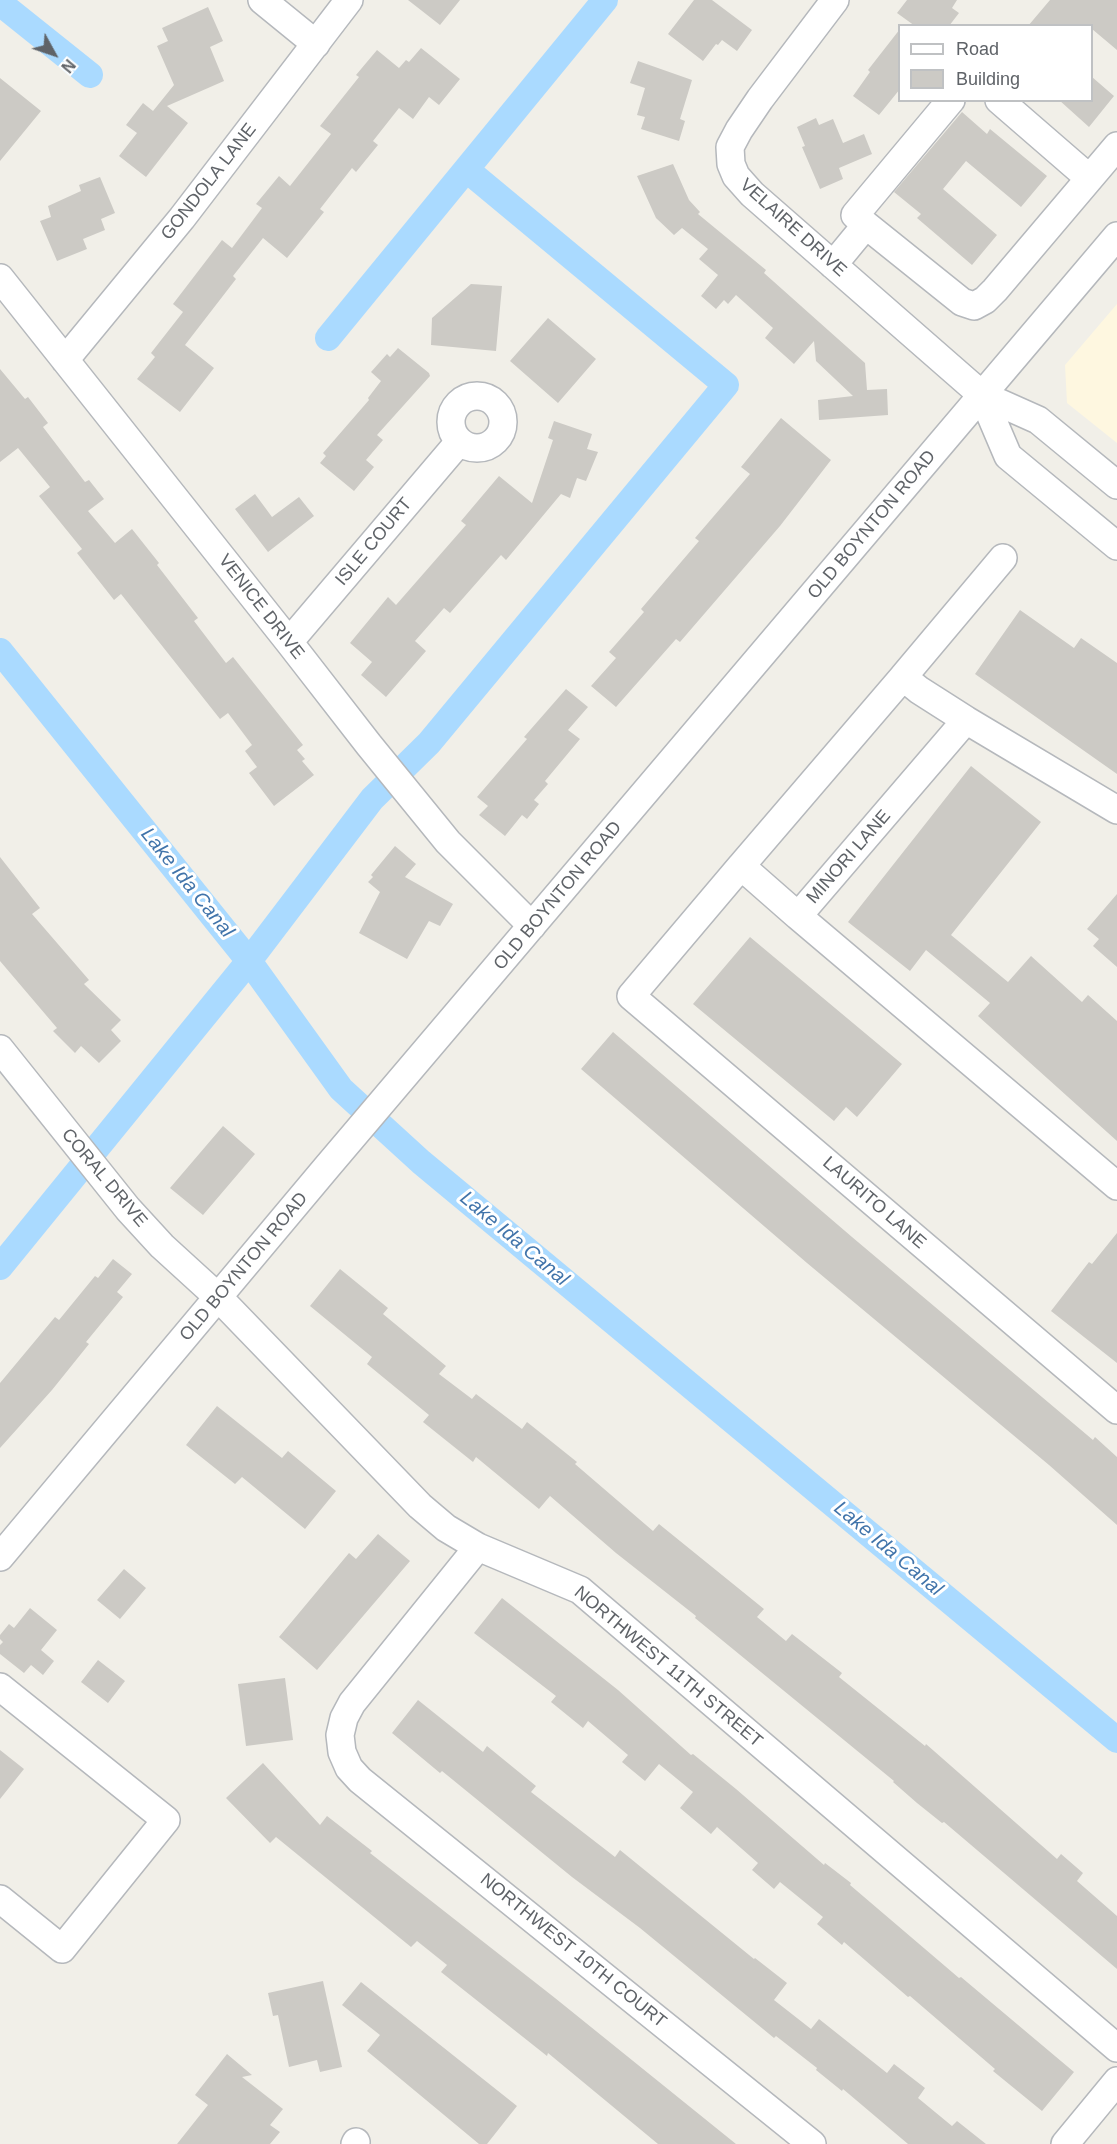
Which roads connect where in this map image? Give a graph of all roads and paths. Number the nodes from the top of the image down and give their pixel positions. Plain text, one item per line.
1 (262, 0) edge
2 (349, 0) edge
3 (835, 0) edge
4 (316, 44) junction
5 (949, 102) edge
6 (1001, 102) edge
7 (1117, 146) edge
8 (1089, 178) junction
9 (866, 225) junction
10 (1117, 236) edge
11 (833, 266) junction
12 (0, 278) edge
13 (65, 360) junction
14 (982, 395) junction
15 (459, 442) dead end
16 (1117, 485) edge
17 (1117, 546) edge
18 (1003, 558) dead end
19 (289, 642) junction
20 (903, 677) junction
21 (966, 720) junction
22 (1117, 810) edge
23 (741, 866) junction
24 (798, 916) junction
25 (532, 926) junction
26 (0, 1049) edge
27 (1117, 1186) edge
28 (219, 1298) junction
29 (1117, 1410) edge
30 (478, 1547) junction
31 (0, 1557) edge
32 (0, 1687) edge
33 (0, 1899) edge
34 (1117, 2048) edge
35 (1117, 2080) edge
36 (813, 2144) edge
37 (1065, 2144) edge

1 - 4 street
2 - 4 street, GONDOLA LANE
3 - 11 street, VELAIRE DRIVE
4 - 13 street, GONDOLA LANE
5 - 9 street
6 - 8 street
7 - 8 street
8 - 9 street
9 - 11 street
10 - 14 street, OLD BOYNTON ROAD
11 - 14 street, VELAIRE DRIVE
12 - 13 street, VENICE DRIVE
13 - 19 street, VENICE DRIVE
14 - 16 street
14 - 17 street
14 - 25 street, OLD BOYNTON ROAD
15 - 19 street, ISLE COURT
18 - 20 street
19 - 25 street, VENICE DRIVE
20 - 21 street
20 - 23 street
21 - 22 street
21 - 24 street, MINORI LANE
23 - 24 street, MINORI LANE
23 - 29 street, LAURITO LANE
24 - 27 street
25 - 28 street, OLD BOYNTON ROAD
26 - 28 street, CORAL DRIVE
28 - 30 street, NORTHWEST 11TH STREET
28 - 31 street, OLD BOYNTON ROAD
30 - 34 street, NORTHWEST 11TH STREET
30 - 36 street, NORTHWEST 10TH COURT
32 - 33 street
35 - 37 street

